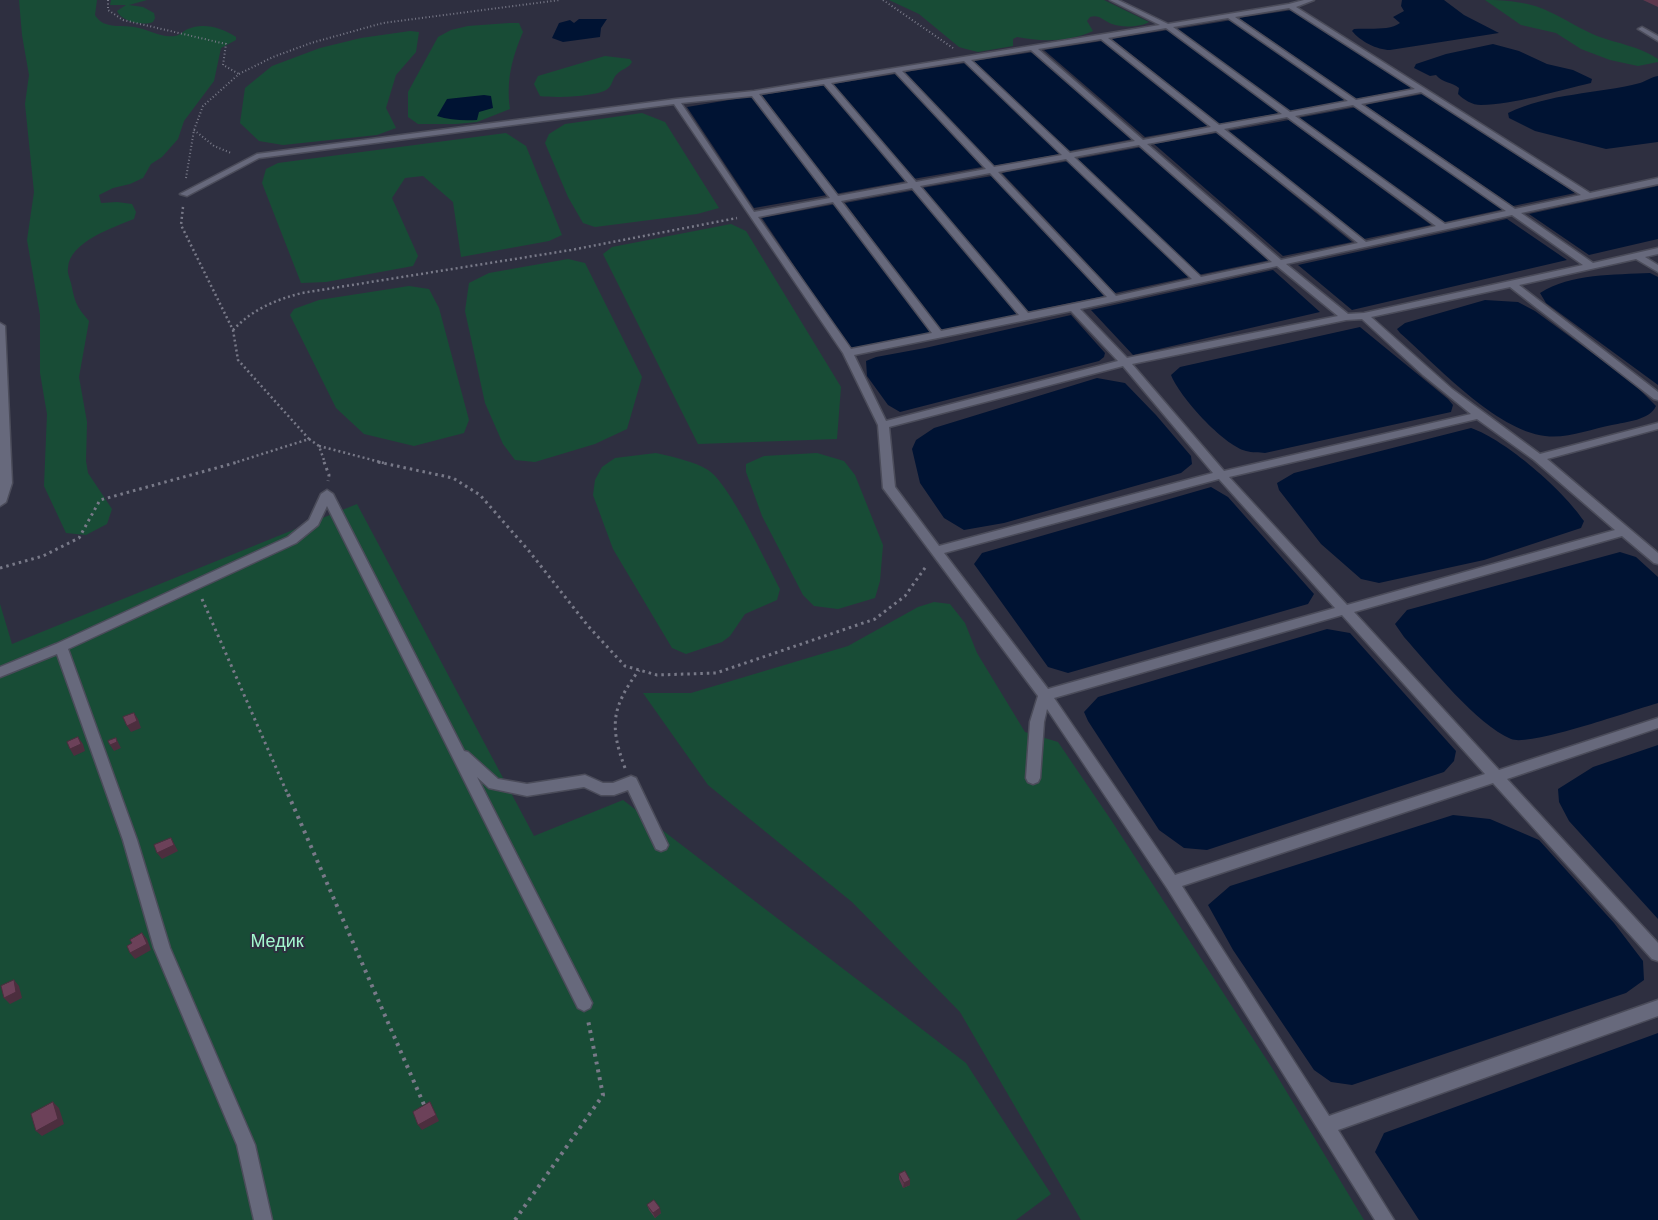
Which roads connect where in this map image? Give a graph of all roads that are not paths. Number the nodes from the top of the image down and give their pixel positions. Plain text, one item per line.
1 (1113, 0) edge
2 (1311, 0) edge
3 (1290, 6) junction
4 (1229, 16) junction
5 (1167, 26) junction
6 (1642, 29) dead end
7 (1103, 37) junction
8 (1658, 39) edge
9 (1033, 48) junction
10 (966, 59) junction
11 (897, 70) junction
12 (826, 81) junction
13 (1421, 90) junction
14 (754, 93) junction
15 (676, 101) junction
16 (1356, 103) junction
17 (1289, 115) junction
18 (1218, 128) junction
19 (1142, 142) junction
20 (1066, 156) junction
21 (992, 170) junction
22 (1658, 181) edge
23 (914, 184) junction
24 (184, 194) road end
25 (1587, 195) junction
26 (836, 199) junction
27 (1512, 212) junction
28 (752, 215) junction
29 (1443, 227) junction
30 (1364, 244) junction
31 (1658, 251) edge
32 (1637, 255) junction
33 (1279, 263) junction
34 (1590, 265) junction
35 (1658, 268) edge
36 (1198, 280) junction
37 (1511, 283) junction
38 (1114, 299) junction
39 (1073, 307) junction
40 (1364, 316) junction
41 (1026, 317) junction
42 (1346, 317) junction
43 (0, 326) edge
44 (940, 334) junction
45 (848, 353) junction
46 (1125, 362) junction
47 (1658, 397) edge
48 (1479, 415) junction
49 (883, 425) junction
50 (1658, 426) edge
51 (1538, 458) junction
52 (1221, 475) junction
53 (0, 502) edge
54 (1624, 532) junction
55 (936, 551) junction
56 (1658, 560) edge
57 (1344, 611) junction
58 (61, 647) junction
59 (0, 672) edge
60 (1045, 695) junction
61 (1658, 723) edge
62 (457, 752) junction
63 (1495, 775) junction
64 (1033, 778) dead end
65 (661, 845) dead end
66 (1172, 883) junction
67 (1658, 954) edge
68 (584, 1003) road end
69 (1658, 1008) edge
70 (1326, 1126) junction
71 (263, 1220) edge
72 (1385, 1220) edge

1 - 5 lane
2 - 3 lane
3 - 4 lane
3 - 13 lane
4 - 5 lane
4 - 16 lane
5 - 7 lane
5 - 17 lane
6 - 8 lane
7 - 9 lane
7 - 18 lane
9 - 10 lane
9 - 19 lane
10 - 11 lane
10 - 20 lane
11 - 12 lane
11 - 21 lane
12 - 14 lane
12 - 23 lane
13 - 16 lane
13 - 25 lane
14 - 15 lane
14 - 26 lane
15 - 24 lane
15 - 28 lane
16 - 17 lane
16 - 27 lane
17 - 18 lane
17 - 29 lane
18 - 19 lane
18 - 30 lane
19 - 20 lane
19 - 33 lane
20 - 21 lane
20 - 36 lane
21 - 23 lane
21 - 38 lane
22 - 25 lane
23 - 26 lane
23 - 41 lane
25 - 27 lane
26 - 28 lane
26 - 44 lane
27 - 29 lane
27 - 34 lane
28 - 45 lane
29 - 30 lane
30 - 33 lane
31 - 32 lane
32 - 34 lane
32 - 35 lane
33 - 36 lane
33 - 42 lane
34 - 37 lane
36 - 38 lane
37 - 40 lane
37 - 47 lane
38 - 39 lane
39 - 41 lane
39 - 46 lane
40 - 42 lane
40 - 48 lane
41 - 44 lane
42 - 46 lane
43 - 53 lane
44 - 45 lane
45 - 49 lane
46 - 49 lane
46 - 52 lane
48 - 51 lane
48 - 52 lane
49 - 55 lane
50 - 51 lane
51 - 54 lane
52 - 55 lane
52 - 57 lane
54 - 56 lane
54 - 57 lane
55 - 60 lane
57 - 60 lane
57 - 63 lane
58 - 59 lane
58 - 62 lane
58 - 71 lane
60 - 64 lane
60 - 66 lane
61 - 63 lane
62 - 65 lane
62 - 68 lane
63 - 66 lane
63 - 67 lane
66 - 70 lane
69 - 70 lane
70 - 72 lane

